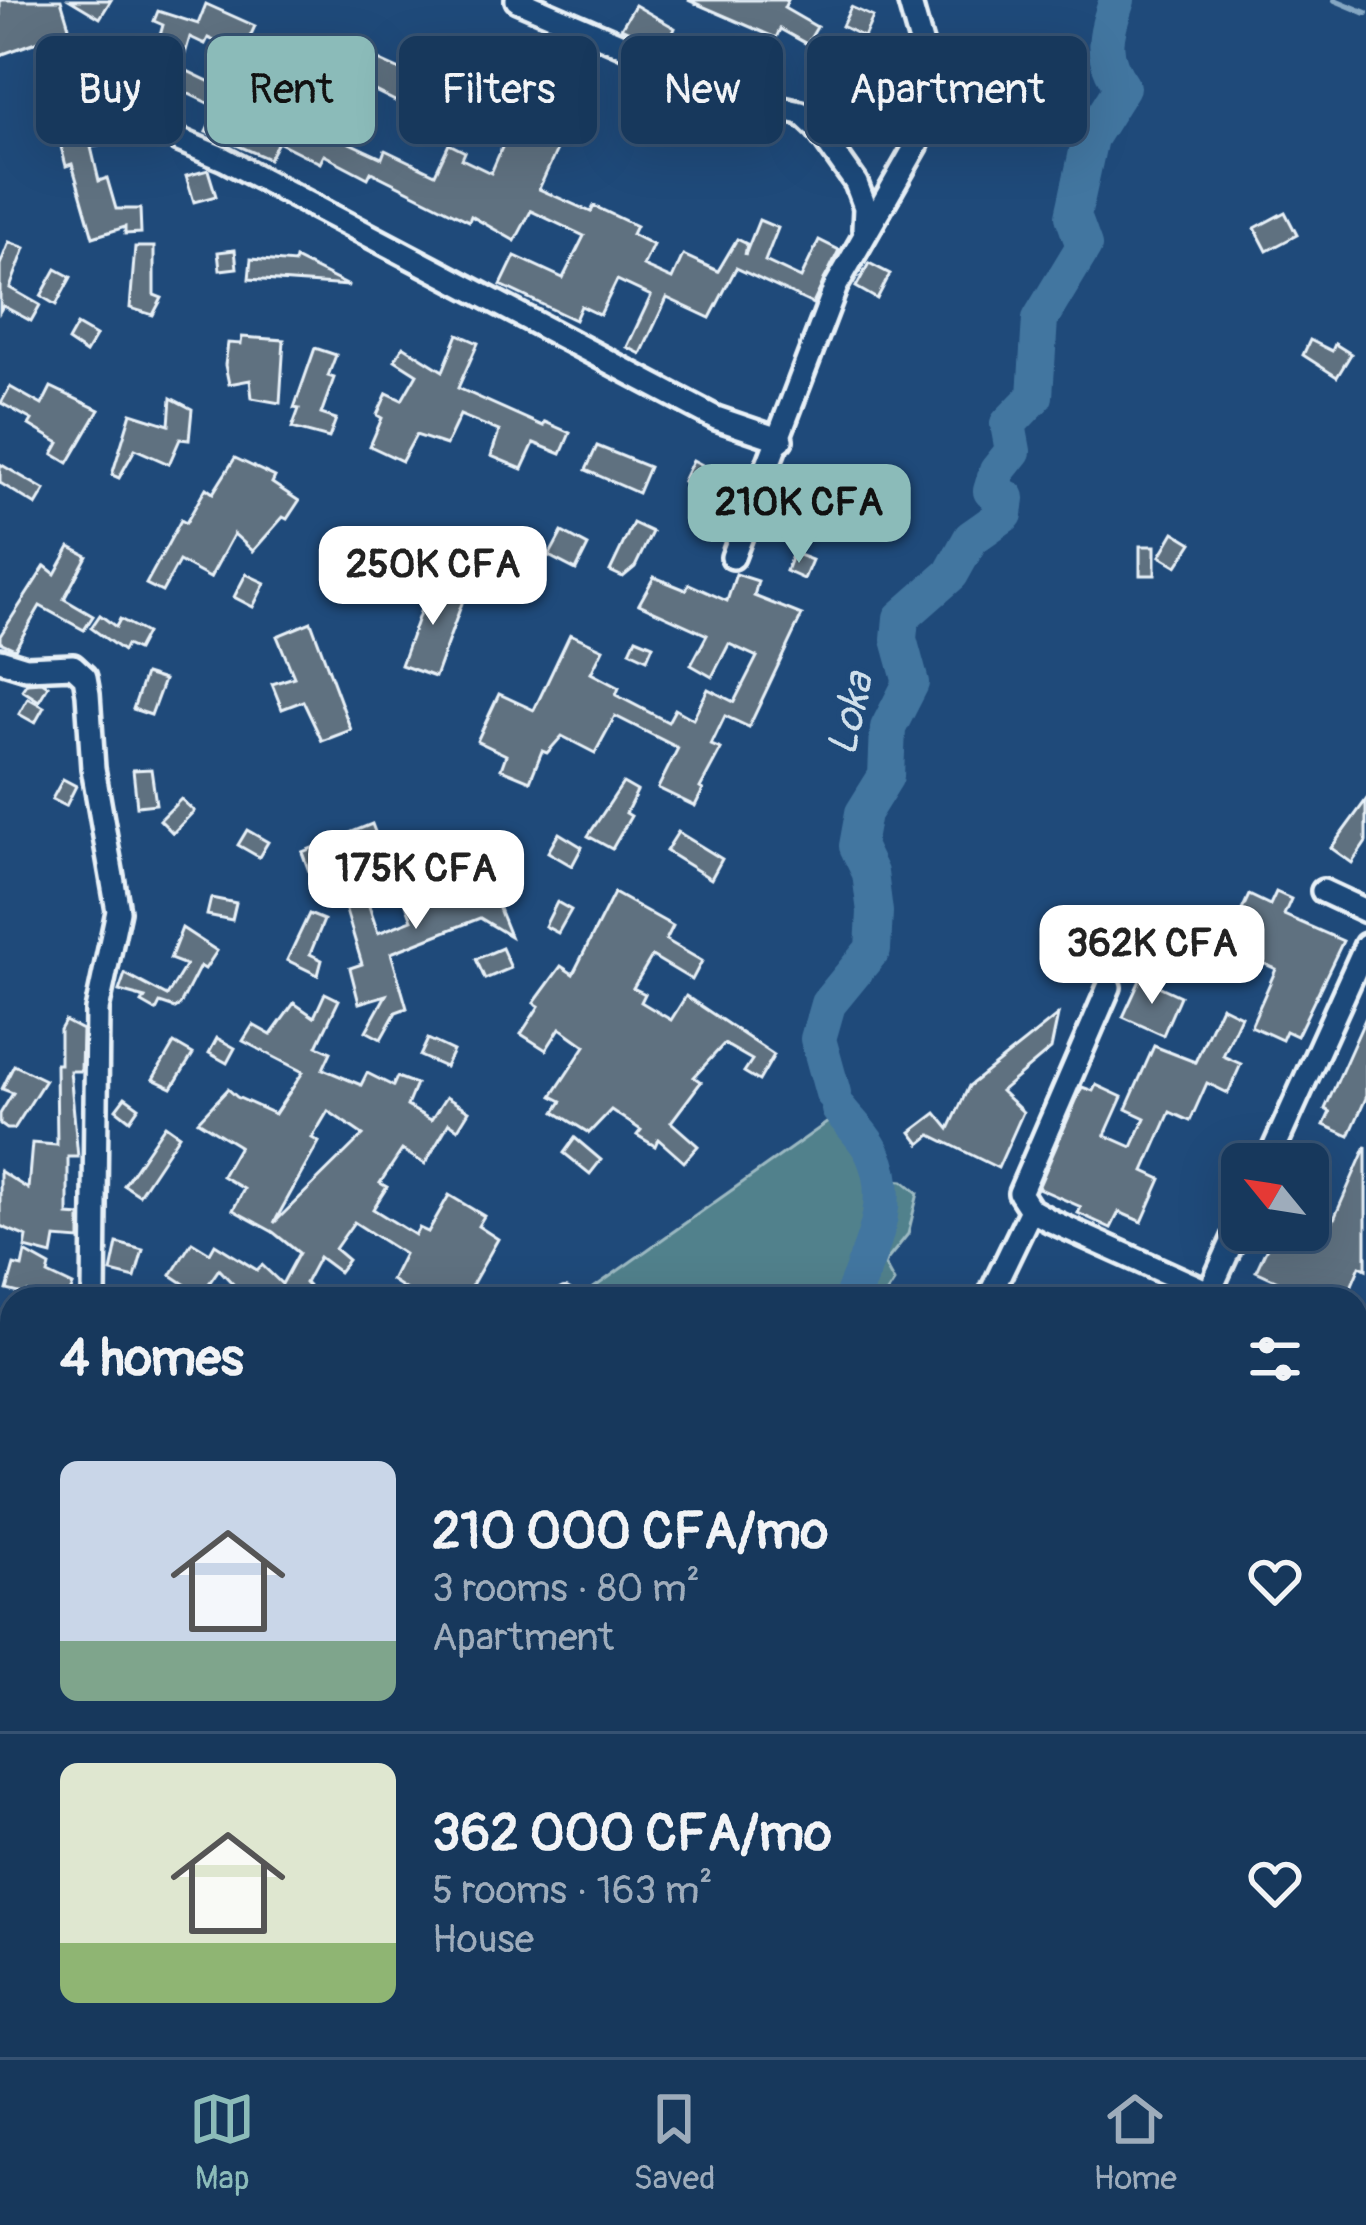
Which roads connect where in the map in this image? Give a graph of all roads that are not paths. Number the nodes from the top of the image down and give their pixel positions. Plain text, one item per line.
1 (517, 0) edge
2 (909, 0) edge
3 (183, 142) edge
4 (864, 233) junction
5 (781, 440) junction
6 (733, 557) dead end
7 (0, 660) edge
8 (1323, 891) dead end
9 (1366, 911) edge
10 (1366, 945) edge
11 (1109, 986) dead end
12 (1276, 1143) edge
13 (1031, 1210) junction
14 (1232, 1251) edge
15 (94, 1287) edge
16 (994, 1287) edge
17 (1198, 1287) edge
18 (1220, 1287) edge

1 - 4 street
2 - 4 street
3 - 5 street
4 - 5 street
5 - 6 street
7 - 15 street
8 - 9 street
10 - 12 street
11 - 13 street
13 - 16 street
13 - 17 street
14 - 18 street

